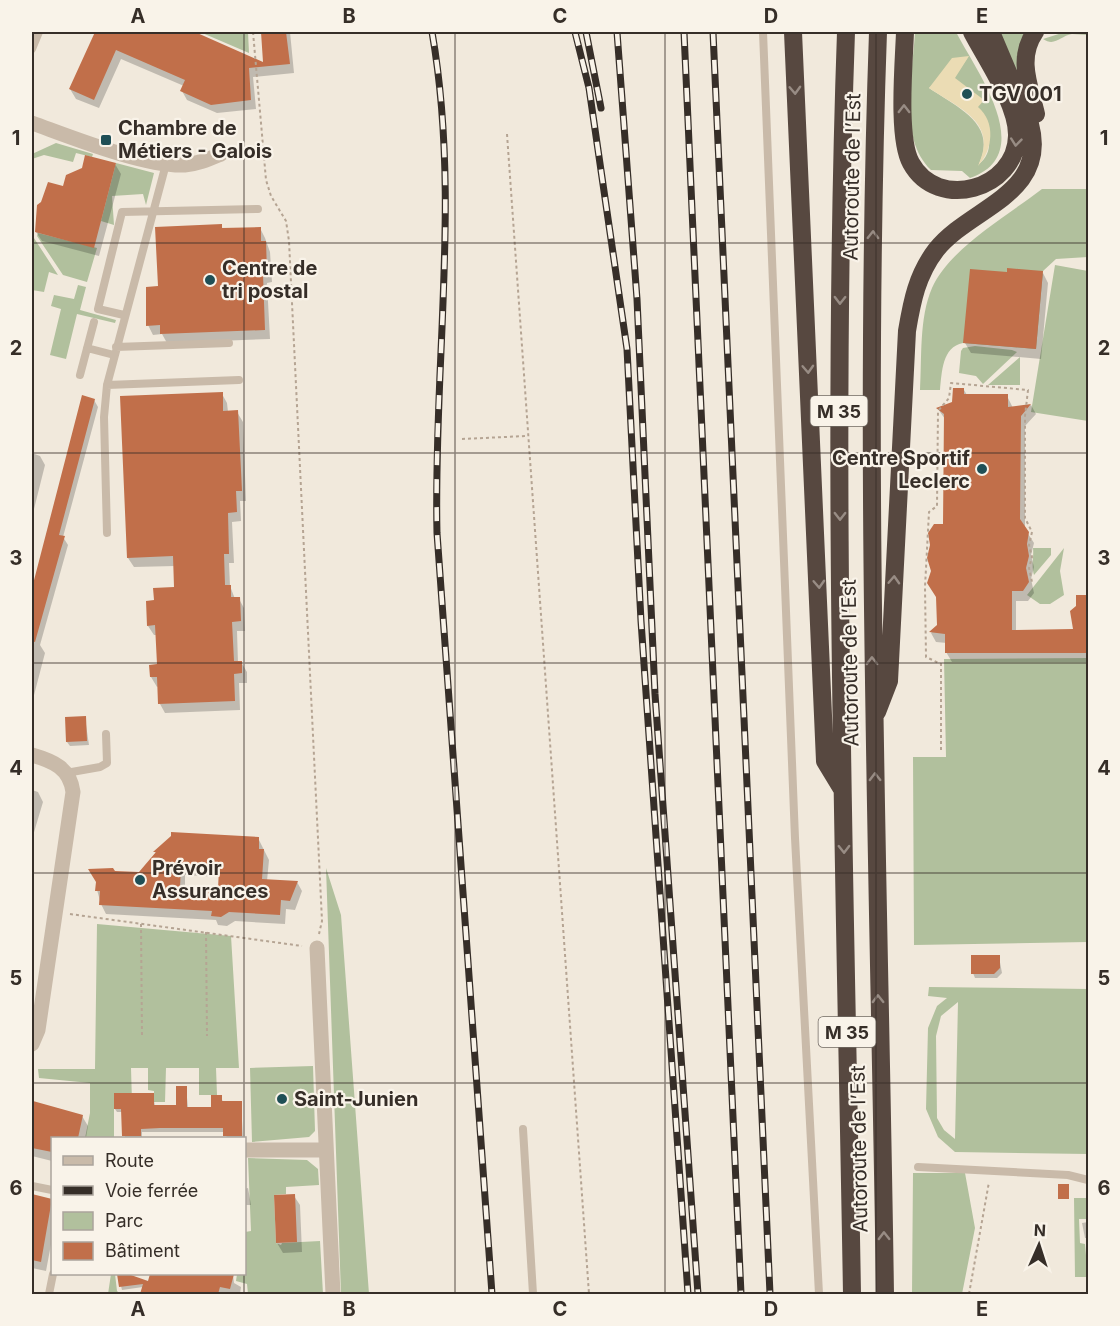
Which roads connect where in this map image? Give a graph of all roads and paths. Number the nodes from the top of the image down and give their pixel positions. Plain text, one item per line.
1 (39, 32) edge
2 (253, 32) edge
3 (763, 32) edge
4 (792, 32) edge
5 (846, 32) edge
6 (878, 32) edge
7 (905, 32) edge
8 (972, 32) edge
9 (991, 32) edge
10 (1035, 32) edge
11 (32, 49) edge
12 (32, 123) edge
13 (507, 134) dead end
14 (221, 154) dead end
15 (166, 164) junction
16 (258, 209) dead end
17 (152, 213) junction
18 (124, 315) junction
19 (94, 322) dead end
20 (229, 343) dead end
21 (87, 348) junction
22 (115, 351) junction
23 (80, 375) dead end
24 (239, 380) dead end
25 (107, 385) junction
26 (904, 390) junction
27 (527, 436) junction
28 (462, 439) dead end
29 (107, 533) dead end
30 (1032, 582) dead end
31 (874, 719) junction
32 (106, 734) dead end
33 (941, 750) dead end
34 (32, 755) edge
35 (66, 773) junction
36 (843, 791) junction
37 (55, 912) junction
38 (141, 924) junction
39 (206, 932) junction
40 (317, 948) junction
41 (207, 1036) dead end
42 (142, 1037) dead end
43 (32, 1044) edge
44 (524, 1129) dead end
45 (246, 1150) edge
46 (326, 1150) junction
47 (918, 1167) dead end
48 (990, 1172) junction
49 (1089, 1180) edge
50 (32, 1186) edge
51 (51, 1190) edge
52 (54, 1275) edge
53 (49, 1294) edge
54 (333, 1294) edge
55 (533, 1294) edge
56 (589, 1294) edge
57 (819, 1294) edge
58 (852, 1294) edge
59 (885, 1294) edge
60 (969, 1294) edge

1 - 11 lane
2 - 40 path
3 - 57 lane
4 -> 36 highway
5 -> 36 highway, Autoroute de l’Est / M 35
31 -> 6 highway, Autoroute de l’Est / M 35
8 -> 7 highway
9 - 26 highway
10 - 26 highway
12 - 15 street
13 - 27 path
14 - 15 street
15 - 17 lane
16 - 17 lane
17 - 18 lane
17 - 18 lane
18 - 22 lane
19 - 21 lane
20 - 22 lane
21 - 22 lane
21 - 23 lane
22 - 25 lane
24 - 25 lane
25 - 29 lane
31 -> 26 highway
27 - 28 path
27 - 56 path
30 - 33 path
59 -> 31 highway, Autoroute de l’Est / M 35
32 - 35 lane
34 - 35 street
35 - 37 street
36 -> 58 highway, Autoroute de l’Est / M 35
37 - 38 path
37 - 43 street
38 - 39 path
38 - 42 path
39 - 40 path
39 - 41 path
40 - 46 street
44 - 55 lane
45 - 46 street
46 - 54 street
47 - 48 lane
48 - 49 lane
48 - 60 path
50 - 51 lane
52 - 53 lane

